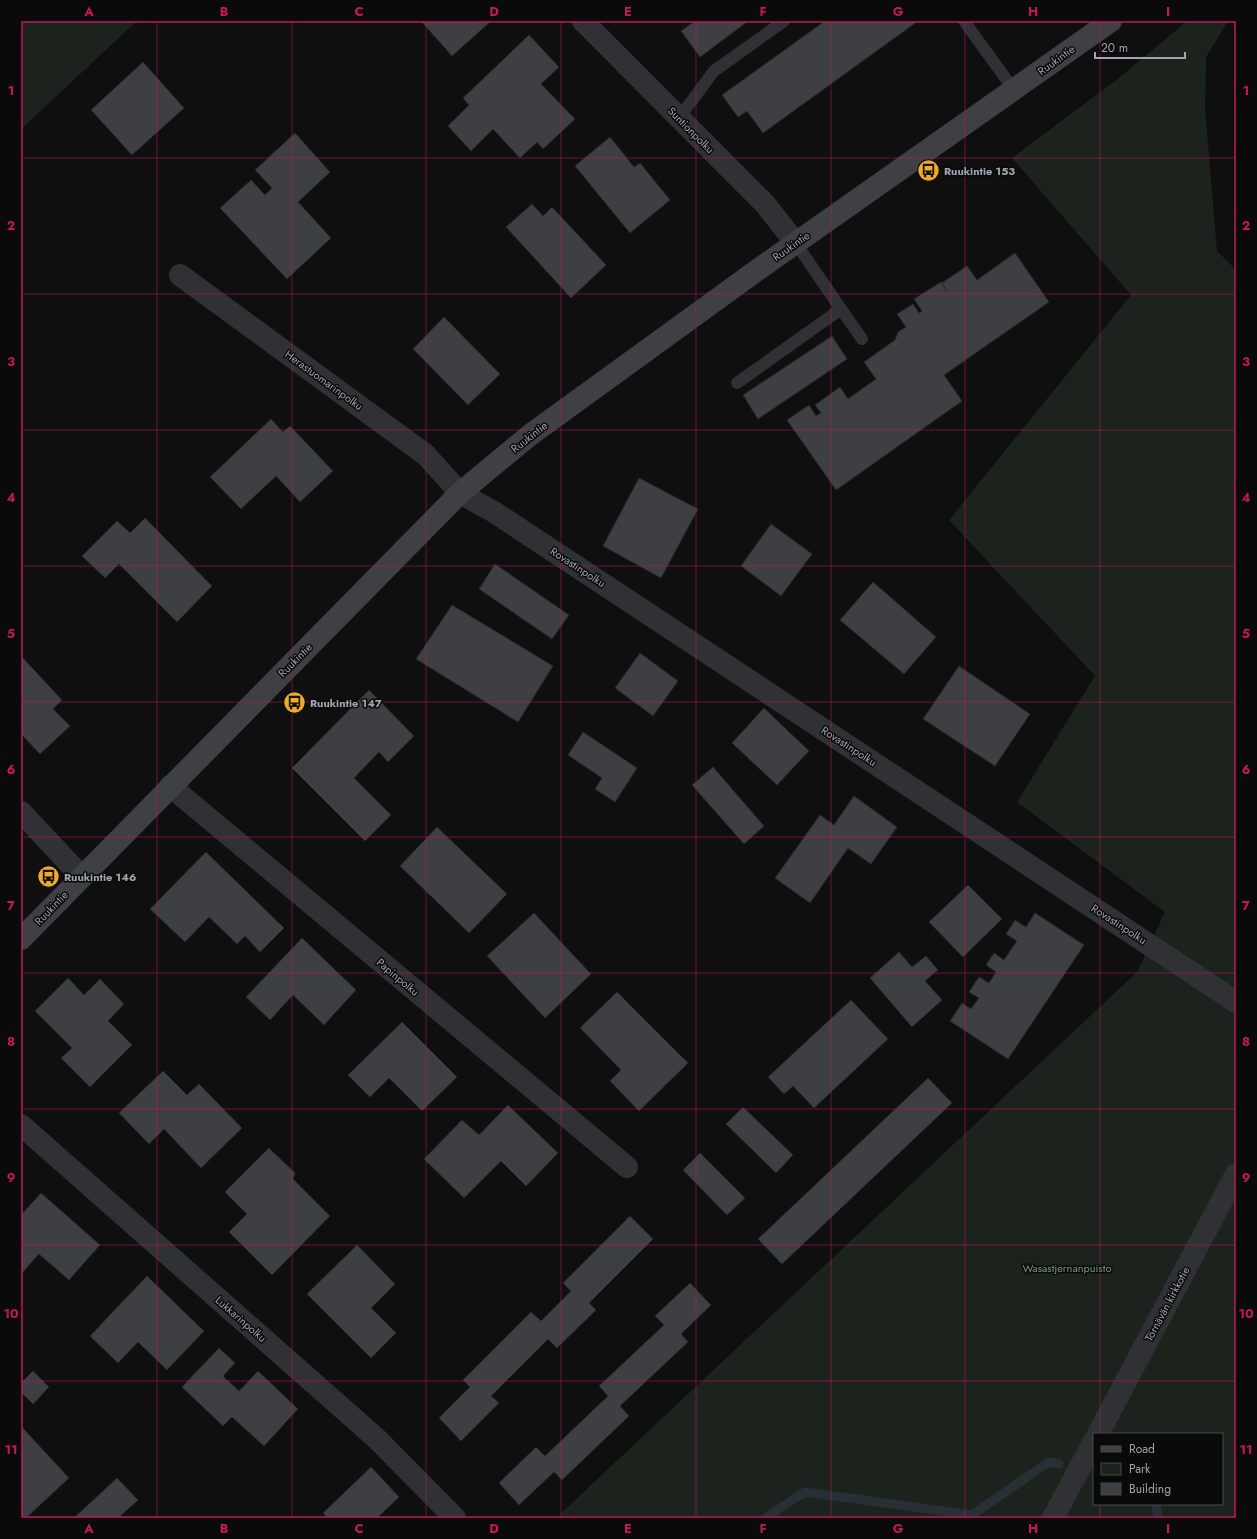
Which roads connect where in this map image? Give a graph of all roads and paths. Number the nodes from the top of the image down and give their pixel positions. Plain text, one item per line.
1 (583, 21) edge
2 (784, 21) edge
3 (964, 21) edge
4 (1111, 21) edge
5 (1014, 90) junction
6 (678, 118) junction
7 (795, 242) junction
8 (180, 275) dead end
9 (841, 309) junction
10 (862, 339) dead end
11 (737, 383) dead end
12 (460, 494) junction
13 (170, 786) junction
14 (21, 812) edge
15 (82, 876) junction
16 (21, 939) edge
17 (1236, 1002) edge
18 (21, 1126) edge
19 (627, 1166) dead end
20 (1236, 1174) edge
21 (1099, 1433) edge
22 (1093, 1443) edge
23 (455, 1518) edge
24 (1053, 1518) edge

1 - 6 street, Suntionpolku
2 - 6 lane
3 - 5 lane
4 - 5 street, Ruukintie
5 - 7 street, Ruukintie
6 - 7 street, Suntionpolku
7 - 9 lane
7 - 12 street, Ruukintie
8 - 12 street, Herastuomarinpolku
9 - 10 lane
9 - 11 lane
12 - 13 street, Ruukintie
12 - 17 street, Rovastinpolku
13 - 15 street, Ruukintie
13 - 19 street, Papinpolku
14 - 15 street
15 - 16 street, Ruukintie
18 - 23 street, Lukkarinpolku
20 - 21 street, Törnävän kirkkotie
22 - 24 street

